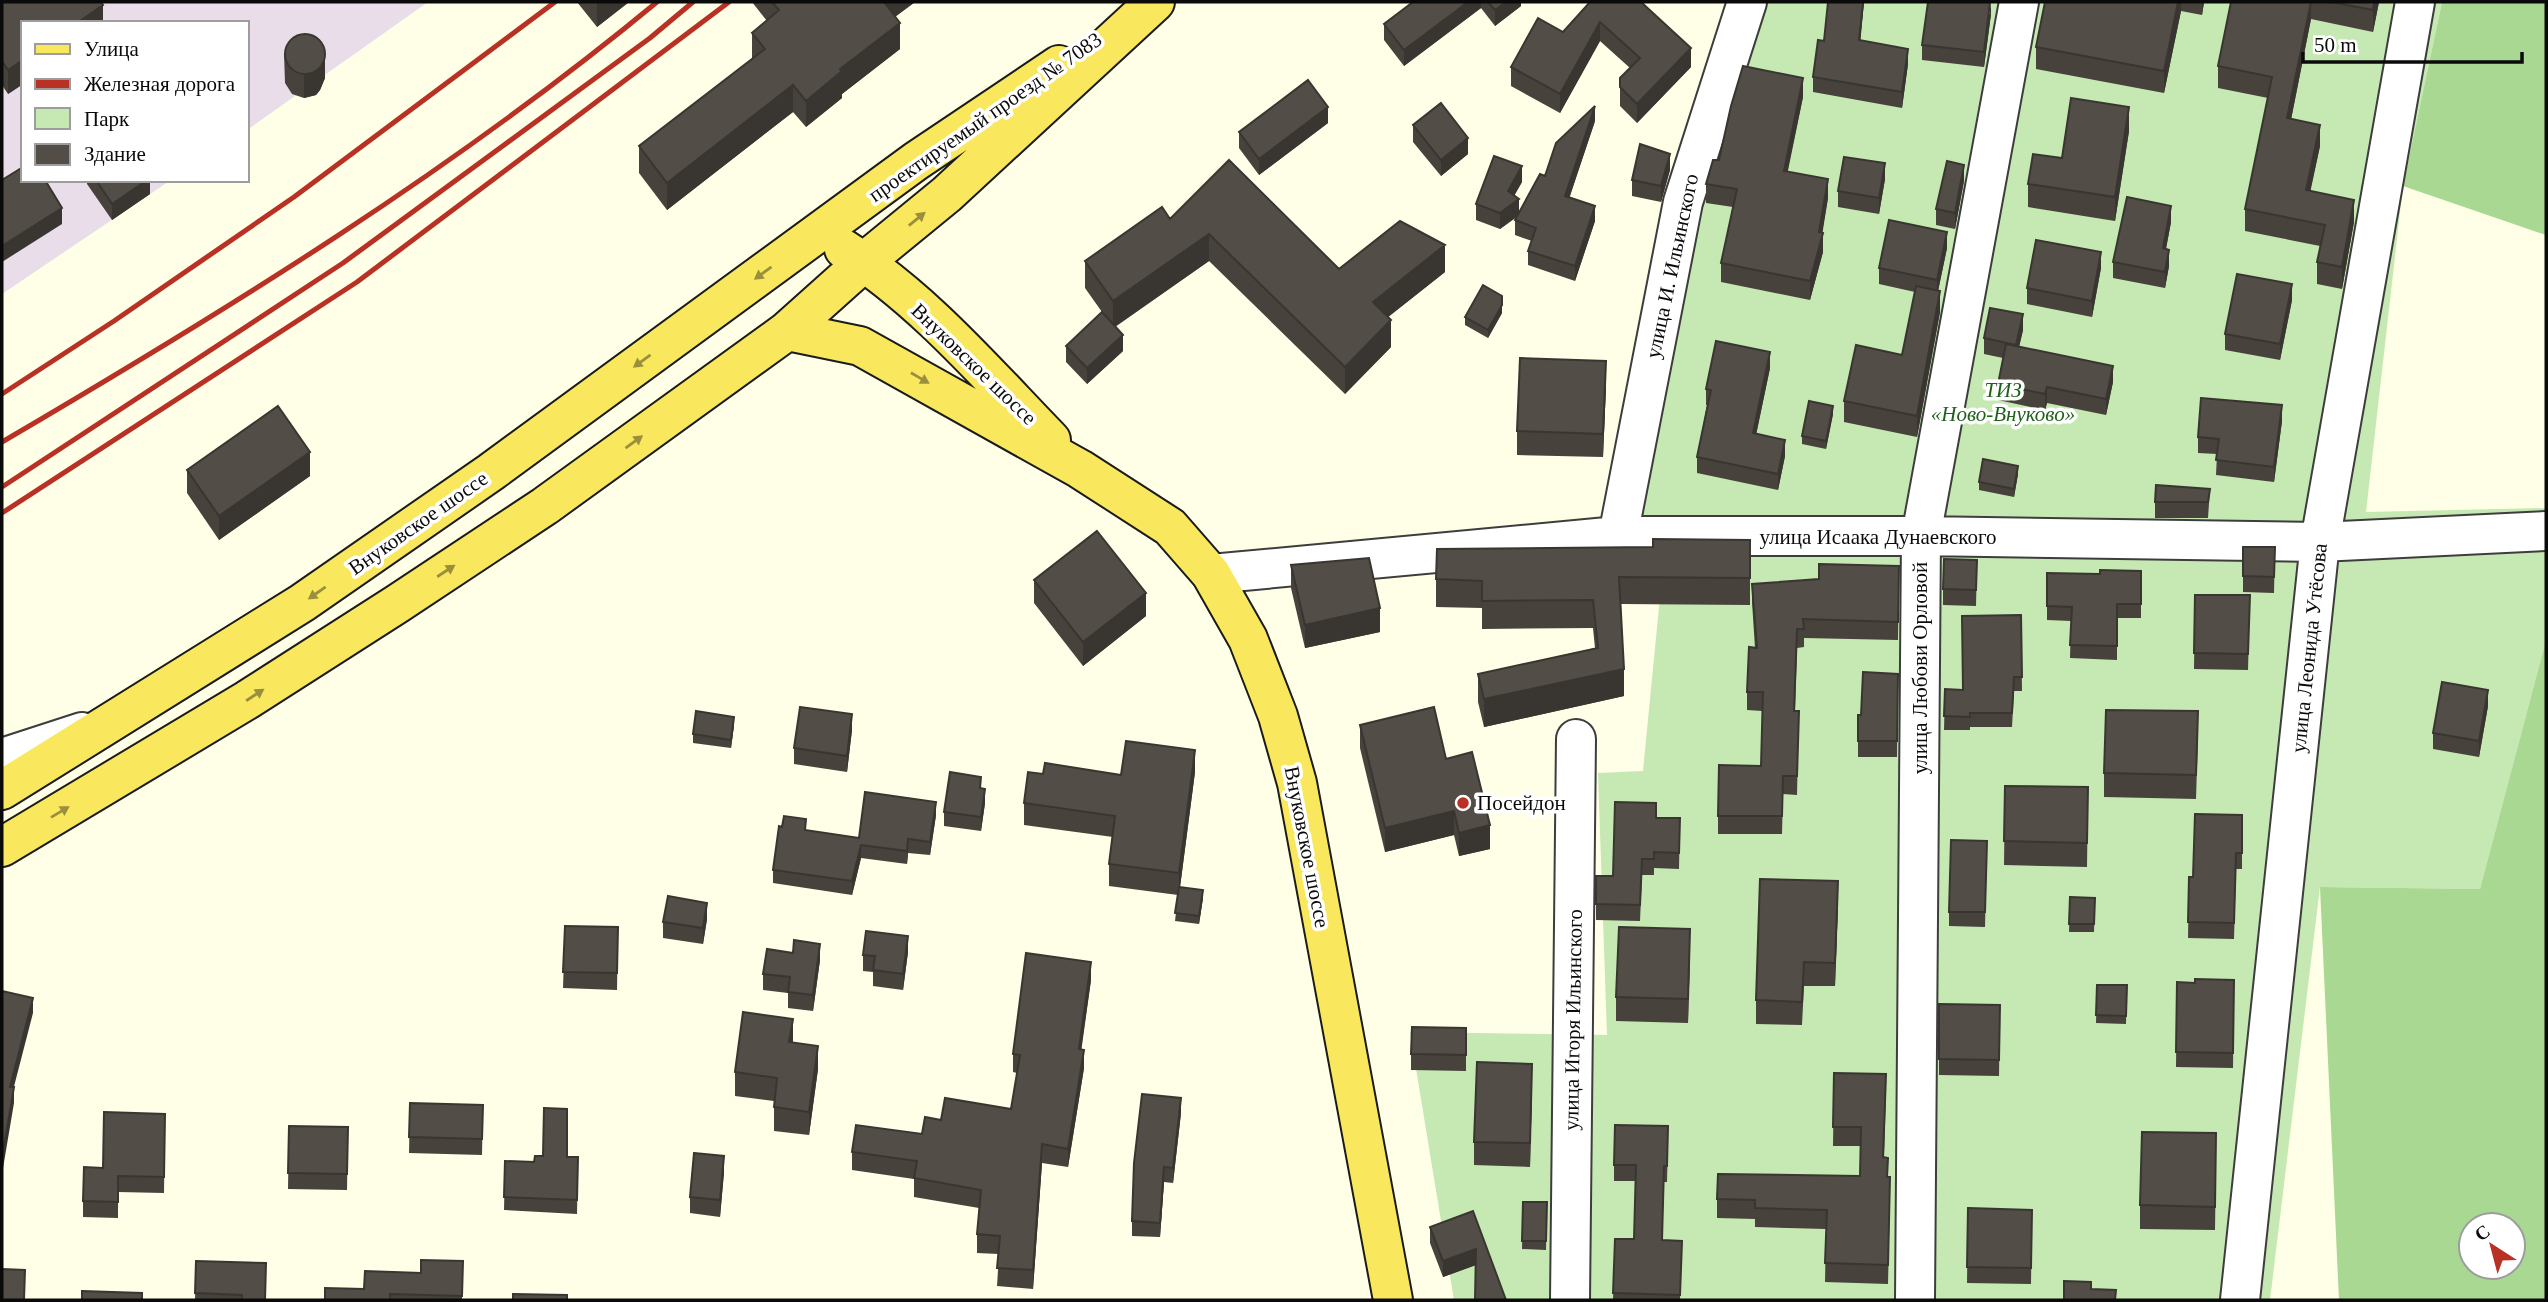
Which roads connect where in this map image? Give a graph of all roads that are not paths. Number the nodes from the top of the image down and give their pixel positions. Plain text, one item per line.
1 (1154, 2) edge
2 (1747, 2) edge
3 (2020, 2) edge
4 (2415, 2) edge
5 (818, 233) junction
6 (864, 262) junction
7 (832, 291) junction
8 (788, 331) junction
9 (860, 346) junction
10 (1080, 469) junction
11 (2546, 531) edge
12 (1618, 536) junction
13 (1921, 536) junction
14 (2320, 542) junction
15 (1211, 574) junction
16 (114, 722) junction
17 (1576, 739) dead end
18 (2, 758) edge
19 (2, 790) edge
20 (2, 847) edge
21 (1393, 1300) edge
22 (1570, 1300) edge
23 (1914, 1300) edge
24 (2240, 1300) edge

1 - 5 main road, проектируемый проезд № 7083
6 -> 1 main road, проектируемый проезд № 7083
2 - 12 street, улица И. Ильинского
3 - 13 street, улица Любови Орловой
4 - 14 street, улица Леонида Утёсова
5 - 6 main road, Внуковское шоссе
5 - 7 main road
5 -> 16 main road, Внуковское шоссе
6 - 7 main road
6 - 10 main road, Внуковское шоссе
7 - 8 main road
7 - 9 main road
8 - 9 main road, Внуковское шоссе
20 -> 8 main road
9 -> 10 main road, Внуковское шоссе
10 - 15 main road, Внуковское шоссе
11 - 14 street, улица Исаака Дунаевского
12 - 13 street, улица Исаака Дунаевского
12 - 15 street, улица Исаака Дунаевского
13 - 14 street, улица Исаака Дунаевского
13 - 23 street, улица Любови Орловой
14 - 24 street, улица Леонида Утёсова
15 - 21 main road, Внуковское шоссе
16 - 18 street
16 - 19 main road, Внуковское шоссе
17 - 22 street, улица Игоря Ильинского

